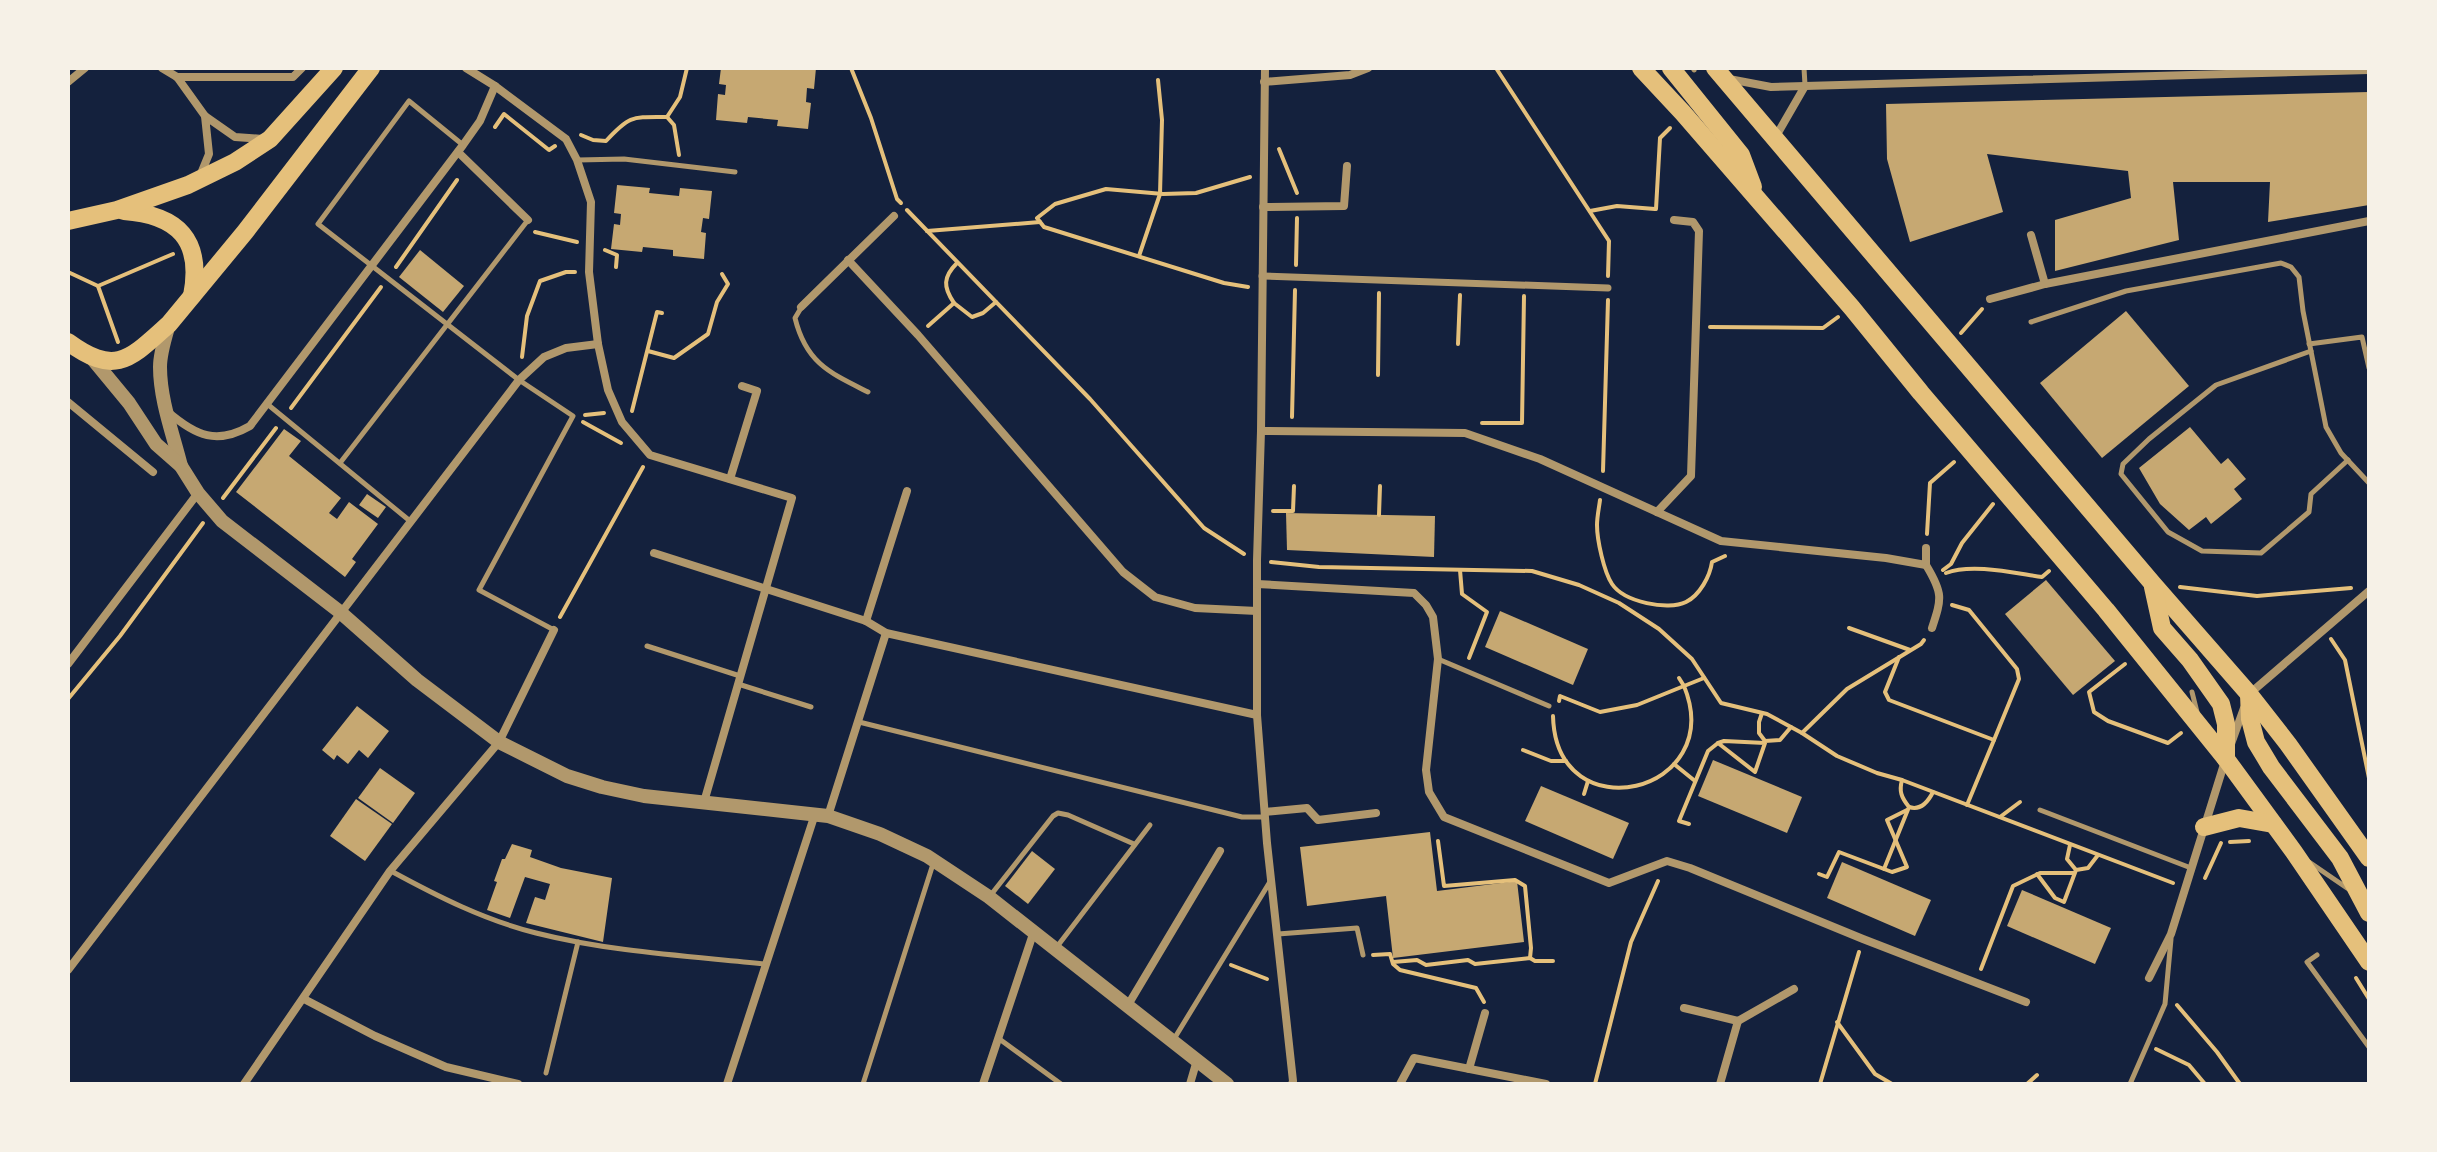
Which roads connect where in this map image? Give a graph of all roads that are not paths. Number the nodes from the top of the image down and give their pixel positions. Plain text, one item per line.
1 (85, 68) edge
2 (162, 68) edge
3 (302, 68) edge
4 (334, 68) edge
5 (371, 68) edge
6 (466, 68) edge
7 (1265, 68) edge
8 (1368, 68) edge
9 (1641, 68) edge
10 (1671, 68) edge
11 (1804, 68) edge
12 (2369, 70) edge
13 (1720, 73) edge
14 (2073, 73) edge
15 (177, 77) junction
16 (68, 82) edge
17 (1264, 82) junction
18 (495, 86) junction
19 (1805, 86) junction
20 (205, 116) junction
21 (1775, 138) junction
22 (270, 139) junction
23 (460, 148) junction
24 (577, 160) junction
25 (1347, 166) dead end
26 (735, 172) dead end
27 (198, 181) junction
28 (1758, 201) junction
29 (1263, 207) junction
30 (117, 210) junction
31 (894, 216) dead end
32 (69, 220) edge
33 (528, 220) joint
34 (1674, 220) road end
35 (2369, 221) edge
36 (2031, 235) dead end
37 (848, 260) junction
38 (370, 266) junction
39 (1262, 276) junction
40 (2045, 284) junction
41 (1608, 288) road end
42 (191, 297) junction
43 (1990, 299) dead end
44 (801, 307) joint
45 (2031, 322) dead end
46 (169, 324) junction
47 (448, 324) junction
48 (68, 342) edge
49 (598, 344) junction
50 (2310, 348) junction
51 (91, 357) junction
52 (2369, 368) edge
53 (519, 380) junction
54 (742, 386) dead end
55 (868, 392) dead end
56 (68, 402) edge
57 (266, 403) junction
58 (167, 411) junction
59 (1261, 431) junction
60 (2348, 460) junction
61 (340, 463) junction
62 (181, 466) junction
63 (153, 472) dead end
64 (730, 479) junction
65 (2369, 483) edge
66 (907, 491) dead end
67 (198, 493) junction
68 (1657, 512) junction
69 (410, 521) junction
70 (1926, 548) road end
71 (654, 553) dead end
72 (1926, 565) junction
73 (1257, 584) junction
74 (2153, 584) junction
75 (766, 588) junction
76 (2369, 591) edge
77 (1257, 611) junction
78 (340, 612) junction
79 (866, 621) junction
80 (1932, 628) road end
81 (554, 630) joint
82 (886, 633) junction
83 (647, 646) dead end
84 (1438, 659) junction
85 (68, 664) edge
86 (739, 680) junction
87 (2192, 692) dead end
88 (2249, 694) junction
89 (1549, 706) dead end
90 (811, 707) dead end
91 (1257, 715) junction
92 (858, 722) junction
93 (2199, 725) junction
94 (499, 742) junction
95 (2226, 759) junction
96 (704, 802) junction
97 (2040, 810) dead end
98 (1376, 813) dead end
99 (1265, 814) junction
100 (822, 815) junction
101 (2273, 824) junction
102 (1150, 825) dead end
103 (2204, 827) junction
104 (1134, 844) junction
105 (1220, 851) dead end
106 (2294, 852) junction
107 (2369, 858) edge
108 (934, 861) junction
109 (2192, 869) junction
110 (390, 871) junction
111 (1271, 879) junction
112 (989, 897) junction
113 (2366, 906) edge
114 (1034, 931) junction
115 (1277, 934) junction
116 (2171, 934) junction
117 (578, 942) junction
118 (1055, 948) junction
119 (1363, 955) road end
120 (2317, 955) dead end
121 (2369, 962) edge
122 (766, 964) junction
123 (68, 970) edge
124 (2149, 978) dead end
125 (1794, 989) dead end
126 (304, 999) junction
127 (2026, 1002) dead end
128 (1128, 1005) junction
129 (1684, 1008) dead end
130 (1485, 1013) road end
131 (1738, 1021) junction
132 (998, 1038) junction
133 (1173, 1040) junction
134 (2369, 1047) edge
135 (1197, 1060) junction
136 (1469, 1069) junction
137 (546, 1073) dead end
138 (244, 1084) edge
139 (518, 1084) edge
140 (727, 1084) edge
141 (863, 1084) edge
142 (983, 1084) edge
143 (1061, 1084) edge
144 (1190, 1084) edge
145 (1227, 1084) edge
146 (1292, 1084) edge
147 (1400, 1084) edge
148 (1546, 1084) edge
149 (1720, 1084) edge
150 (2130, 1084) edge

1 - 16 street
2 - 15 street
3 - 15 street
4 - 22 main road
5 - 42 main road
6 - 18 street
7 - 17 street
8 - 17 street
9 - 28 main road
10 - 28 main road
11 - 19 lane
12 - 14 street
13 - 19 street
13 - 21 main road
14 - 19 street
15 - 20 street
17 - 29 street
18 - 23 street
18 - 24 street
19 - 21 street
20 - 22 street
20 - 27 street
21 - 74 main road
22 - 27 main road
23 - 33 street
23 - 38 street
23 - 38 lane
24 - 26 lane
24 - 49 street
25 - 29 street
27 - 30 main road
28 - 93 main road
29 - 39 street
30 - 32 main road
30 - 42 main road
31 - 37 street
33 - 47 lane
34 - 68 street
35 - 40 street
36 - 40 street
37 - 44 street
37 - 77 street
38 - 47 lane
38 - 57 street
39 - 41 street
39 - 59 street
40 - 43 street
42 - 46 main road
44 - 55 lane
45 - 50 lane
46 - 51 main road
46 - 58 street
47 - 53 lane
47 - 61 lane
48 - 51 main road
49 - 53 street
49 - 64 street
50 - 52 lane
50 - 60 lane
50 - 60 lane
51 - 62 street
53 - 69 street
53 - 81 lane
54 - 64 street
56 - 63 street
57 - 58 street
57 - 61 lane
58 - 62 street
59 - 68 street
59 - 73 street
60 - 65 lane
61 - 69 lane
62 - 67 street
64 - 75 street
66 - 79 street
67 - 78 street
67 - 85 street
68 - 72 street
69 - 78 street
70 - 72 street
71 - 75 street
72 - 80 street
73 - 77 street
73 - 84 street
74 - 88 main road
74 - 95 main road
75 - 79 street
75 - 86 street
76 - 88 street
77 - 91 street
78 - 94 street
78 - 123 street
79 - 82 street
81 - 94 street
82 - 91 street
82 - 92 street
83 - 86 lane
84 - 89 lane
84 - 127 street
86 - 90 lane
86 - 96 street
87 - 93 lane
88 - 95 street
88 - 107 main road
88 - 113 main road
91 - 99 street
92 - 99 lane
92 - 100 street
93 - 95 main road
94 - 96 street
94 - 110 street
95 - 101 main road
95 - 103 street
96 - 100 street
97 - 109 lane
98 - 99 street
99 - 111 street
100 - 108 street
100 - 122 street
101 - 103 main road
101 - 106 main road
102 - 104 lane
103 - 109 street
104 - 112 lane
104 - 118 lane
105 - 128 street
106 - 113 lane
106 - 121 main road
108 - 112 street
108 - 141 lane
109 - 116 street
110 - 117 lane
110 - 126 street
111 - 115 street
111 - 133 lane
112 - 114 street
114 - 118 street
114 - 132 street
115 - 119 lane
115 - 146 street
116 - 124 street
116 - 150 lane
117 - 122 lane
117 - 137 lane
118 - 128 street
120 - 134 lane
122 - 140 street
125 - 131 street
126 - 138 street
126 - 139 street
128 - 133 street
129 - 131 street
130 - 136 street
131 - 149 street
132 - 142 street
132 - 143 lane
133 - 135 street
135 - 144 street
135 - 145 street
136 - 147 street
136 - 148 street

